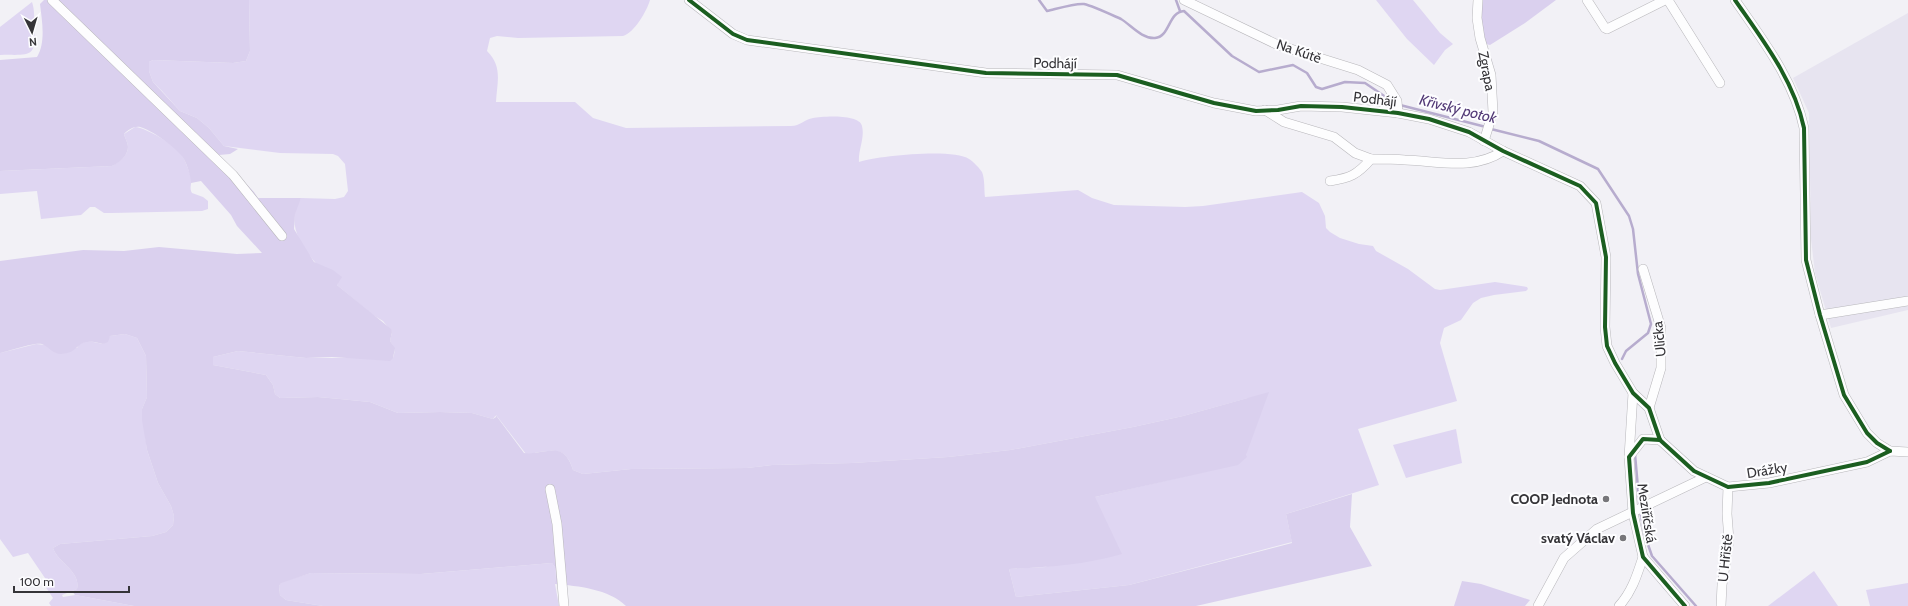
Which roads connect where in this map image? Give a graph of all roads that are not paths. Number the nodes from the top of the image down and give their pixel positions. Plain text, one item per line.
1 (52, 0) edge
2 (689, 0) edge
3 (1184, 0) edge
4 (1478, 0) edge
5 (1587, 0) edge
6 (1665, 0) edge
7 (1668, 0) edge
8 (1735, 0) edge
9 (1720, 83) dead end
10 (1398, 107) junction
11 (1265, 110) junction
12 (1484, 141) junction
13 (1503, 151) junction
14 (1371, 159) junction
15 (1330, 181) dead end
16 (282, 236) dead end
17 (1643, 269) dead end
18 (1908, 301) edge
19 (1820, 315) junction
20 (1633, 393) junction
21 (1649, 408) junction
22 (1660, 440) junction
23 (1890, 451) junction
24 (1908, 452) edge
25 (1629, 457) junction
26 (1706, 477) junction
27 (1728, 487) junction
28 (550, 489) dead end
29 (1637, 511) junction
30 (1643, 557) junction
31 (564, 606) edge
32 (1538, 606) edge
33 (1619, 606) edge
34 (1685, 606) edge
35 (1721, 606) edge

1 - 16 street
2 - 11 street, Podhájí
3 - 10 street, Na Kútě
4 - 12 street, Zgrapa
5 - 6 street
7 - 9 street
8 - 19 street
10 - 11 street, Podhájí
10 - 12 street, Podhájí
11 - 14 street
12 - 13 street, Podhájí
13 - 14 street
13 - 20 street, Podhájí
14 - 15 street
17 - 21 street, Ulička
18 - 19 street
19 - 23 street
20 - 21 street, Podhájí
20 - 25 street, Meziříčská
21 - 22 street
22 - 25 street
22 - 26 street
23 - 24 street, Drážky
23 - 27 street, Drážky
25 - 29 street, Meziříčská
26 - 27 street
26 - 29 street
27 - 35 street, U Hřiště
28 - 31 street
29 - 30 street, Meziříčská
29 - 32 street
30 - 33 street
30 - 34 street, Meziříčská

